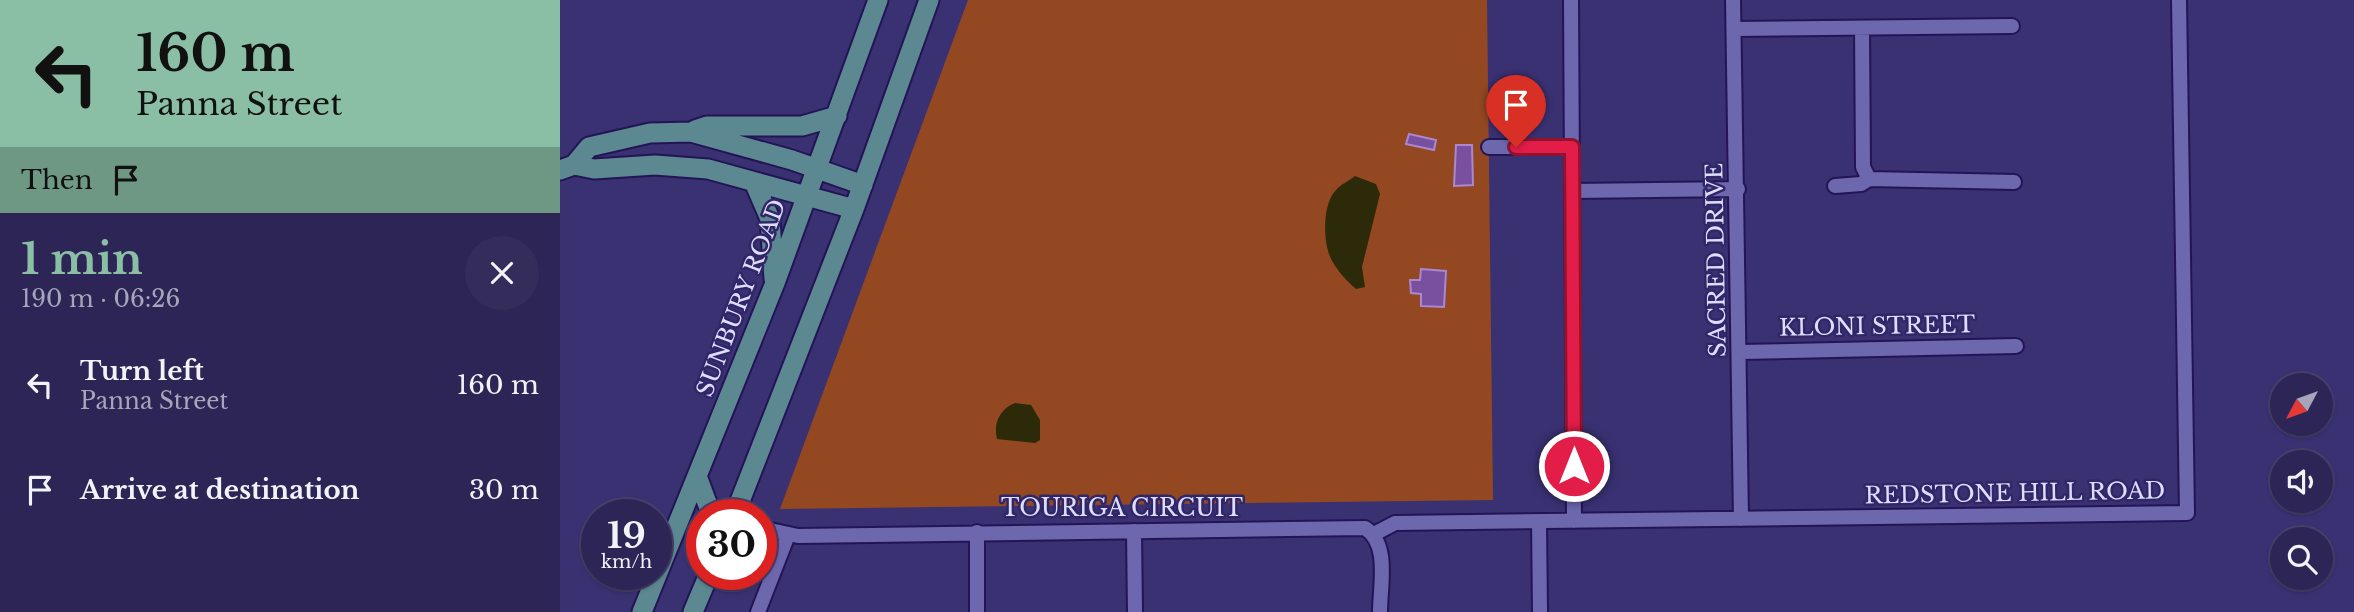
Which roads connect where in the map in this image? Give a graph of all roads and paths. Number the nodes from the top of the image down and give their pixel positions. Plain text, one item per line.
1 (878, 0) edge
2 (929, 0) edge
3 (1571, 0) edge
4 (1733, 0) edge
5 (2179, 0) edge
6 (2012, 26) dead end
7 (1862, 28) junction
8 (1734, 29) junction
9 (837, 116) junction
10 (691, 132) junction
11 (1489, 147) dead end
12 (1572, 147) junction
13 (567, 167) edge
14 (816, 168) junction
15 (1868, 179) junction
16 (2014, 181) dead end
17 (754, 182) junction
18 (863, 185) junction
19 (1835, 187) dead end
20 (1738, 189) junction
21 (1573, 191) junction
22 (806, 198) junction
23 (854, 209) junction
24 (775, 283) junction
25 (2016, 346) dead end
26 (1740, 352) junction
27 (697, 476) junction
28 (706, 499) edge
29 (741, 499) edge
30 (1741, 519) junction
31 (1539, 521) junction
32 (1574, 521) junction
33 (1134, 531) junction
34 (777, 532) edge
35 (977, 532) junction
36 (1374, 534) junction
37 (788, 535) junction
38 (702, 590) edge
39 (642, 612) edge
40 (693, 612) edge
41 (758, 612) edge
42 (977, 612) edge
43 (1135, 612) edge
44 (1380, 612) edge
45 (1540, 612) edge

1 - 9 main road, SUNBURY ROAD
2 - 18 main road
3 - 12 street
4 - 8 street, SACRED DRIVE
5 - 30 street, REDSTONE HILL ROAD
6 - 7 street
7 - 8 street
7 - 15 street
8 - 20 street, SACRED DRIVE
9 - 10 main road
9 - 14 main road, SUNBURY ROAD
10 - 13 main road
10 - 14 main road
11 - 12 street
12 - 21 street
13 - 17 main road
14 - 18 main road
14 - 22 main road, SUNBURY ROAD
15 - 16 street
15 - 19 street
17 - 22 main road
17 - 24 main road
18 - 23 main road
20 - 21 street
20 - 26 street, SACRED DRIVE
21 - 32 street
22 - 23 main road
22 - 24 main road, SUNBURY ROAD
23 - 29 main road
24 - 27 main road, SUNBURY ROAD
25 - 26 street, KLONI STREET
26 - 30 street, SACRED DRIVE
27 - 28 main road
27 - 39 main road, SUNBURY ROAD
30 - 32 street, REDSTONE HILL ROAD
31 - 32 street, REDSTONE HILL ROAD
31 - 36 street, REDSTONE HILL ROAD
31 - 45 street
33 - 35 street, TOURIGA CIRCUIT
33 - 36 street, TOURIGA CIRCUIT
33 - 43 street
34 - 37 street, TOURIGA CIRCUIT
35 - 37 street, TOURIGA CIRCUIT
35 - 42 street
36 - 44 street
37 - 41 street
38 - 40 main road

